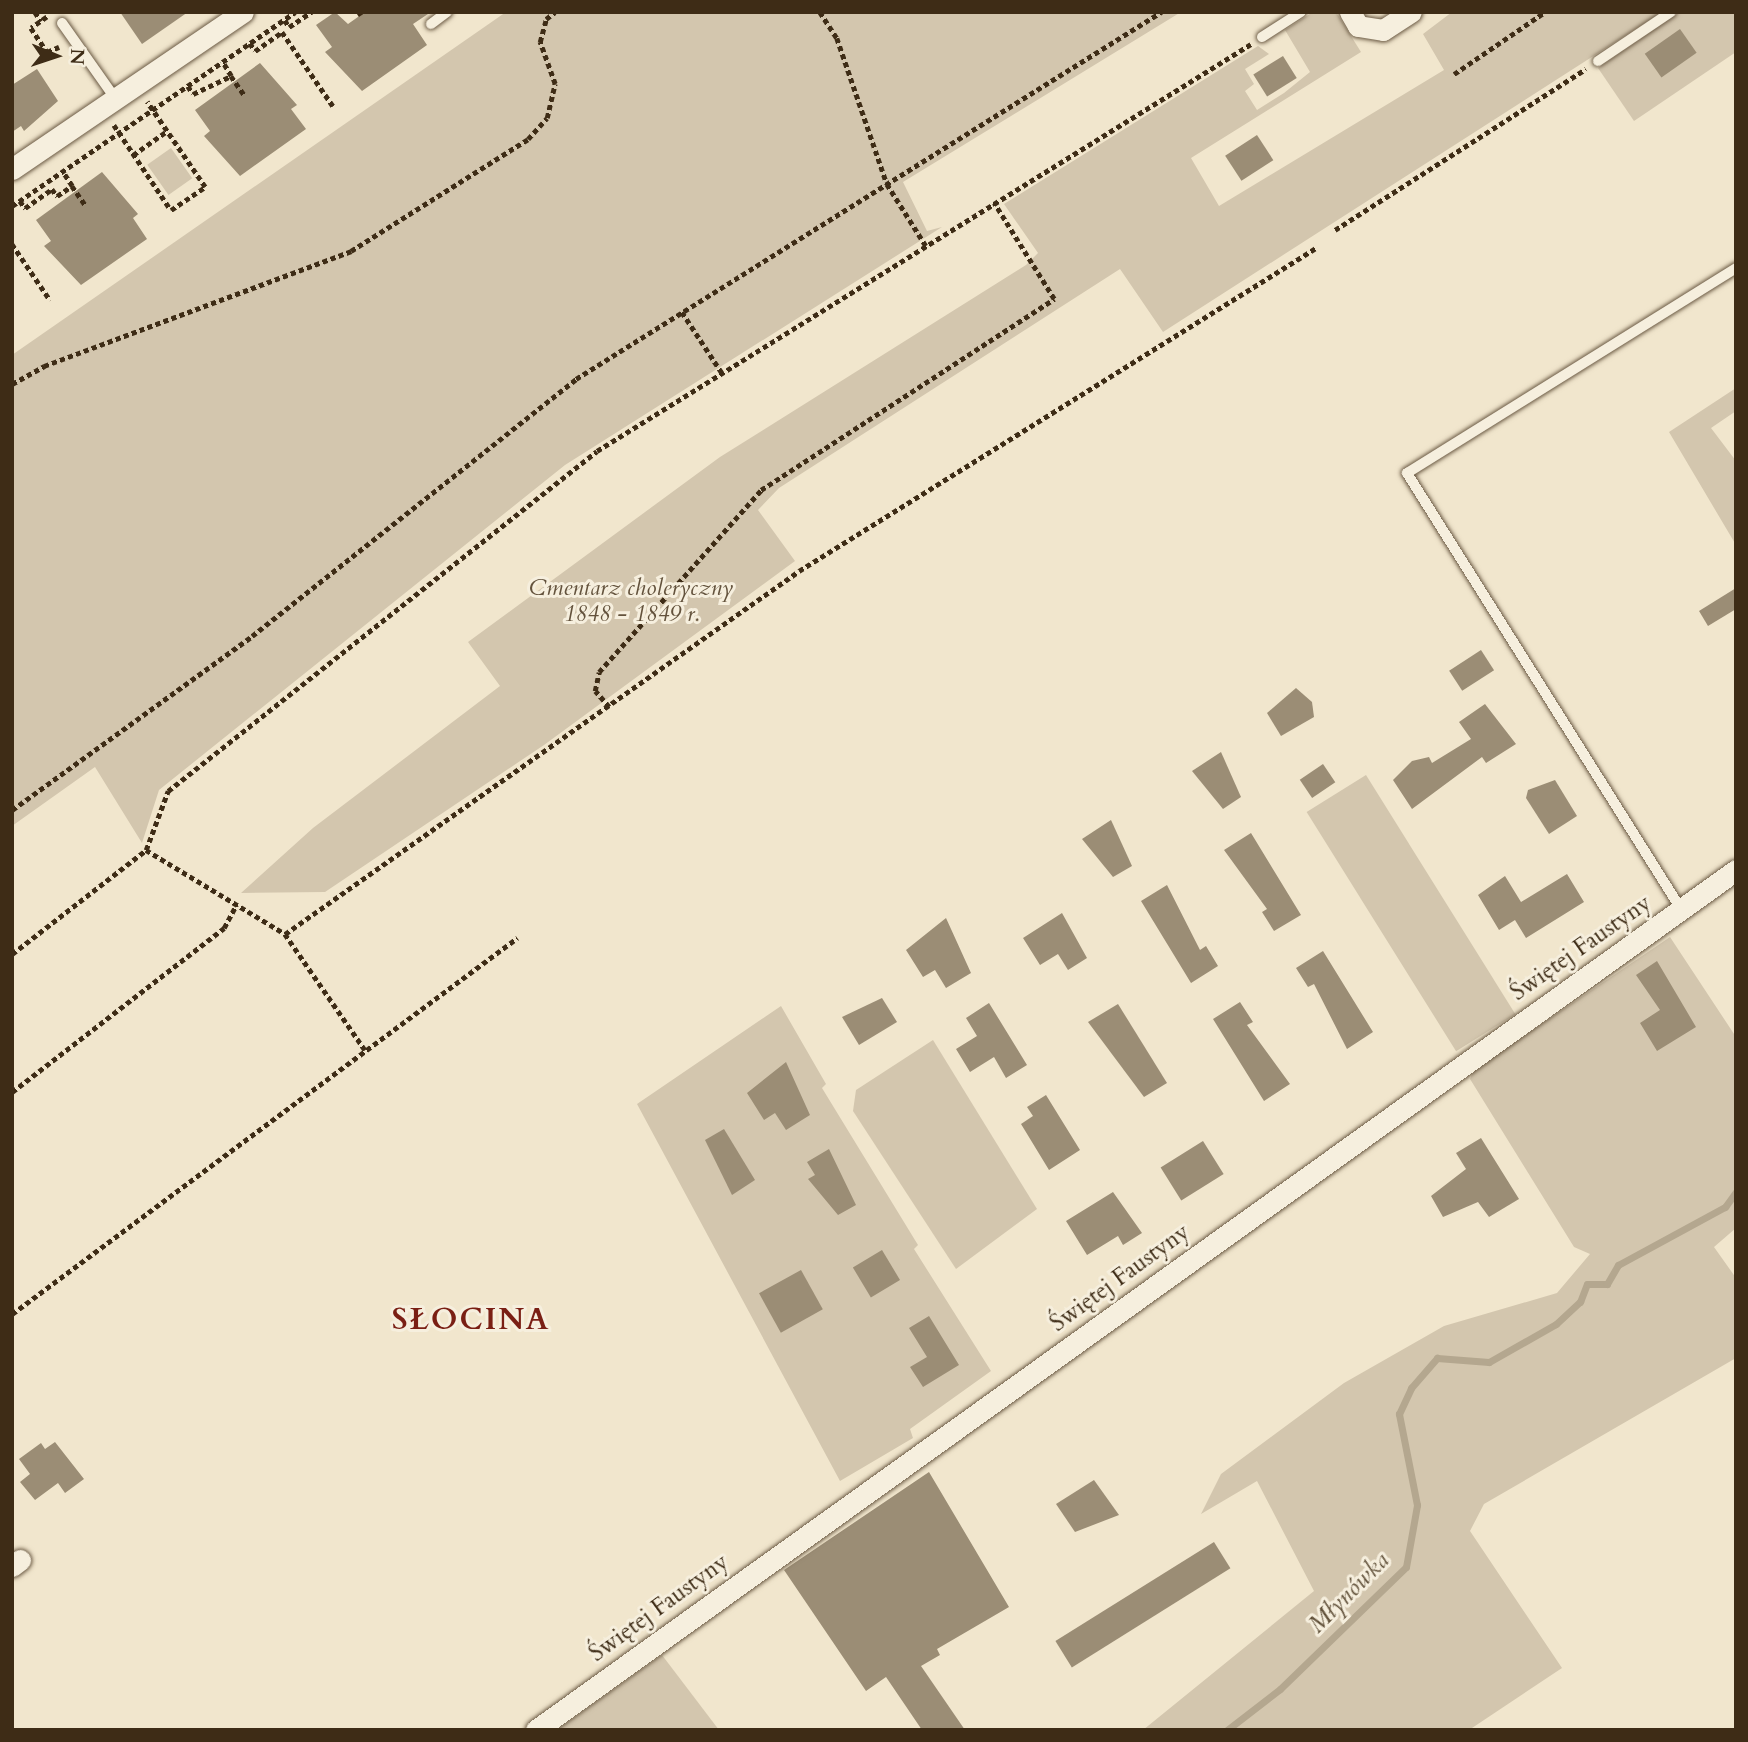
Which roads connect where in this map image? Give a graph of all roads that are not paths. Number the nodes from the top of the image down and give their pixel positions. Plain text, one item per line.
1 (243, 12) edge
2 (447, 12) edge
3 (1301, 12) edge
4 (1350, 12) edge
5 (1411, 12) edge
6 (1671, 12) edge
7 (62, 23) dead end
8 (430, 24) dead end
9 (1262, 37) road end
10 (1598, 61) road end
11 (108, 103) junction
12 (12, 169) edge
13 (1736, 268) edge
14 (1736, 870) edge
15 (1681, 909) junction
16 (536, 1730) edge

1 - 11 street
2 - 8 lane
3 - 9 lane
4 - 5 street
6 - 10 lane
7 - 11 lane
11 - 12 street
13 - 15 lane
14 - 15 street, Świętej Faustyny
15 - 16 street, Świętej Faustyny

